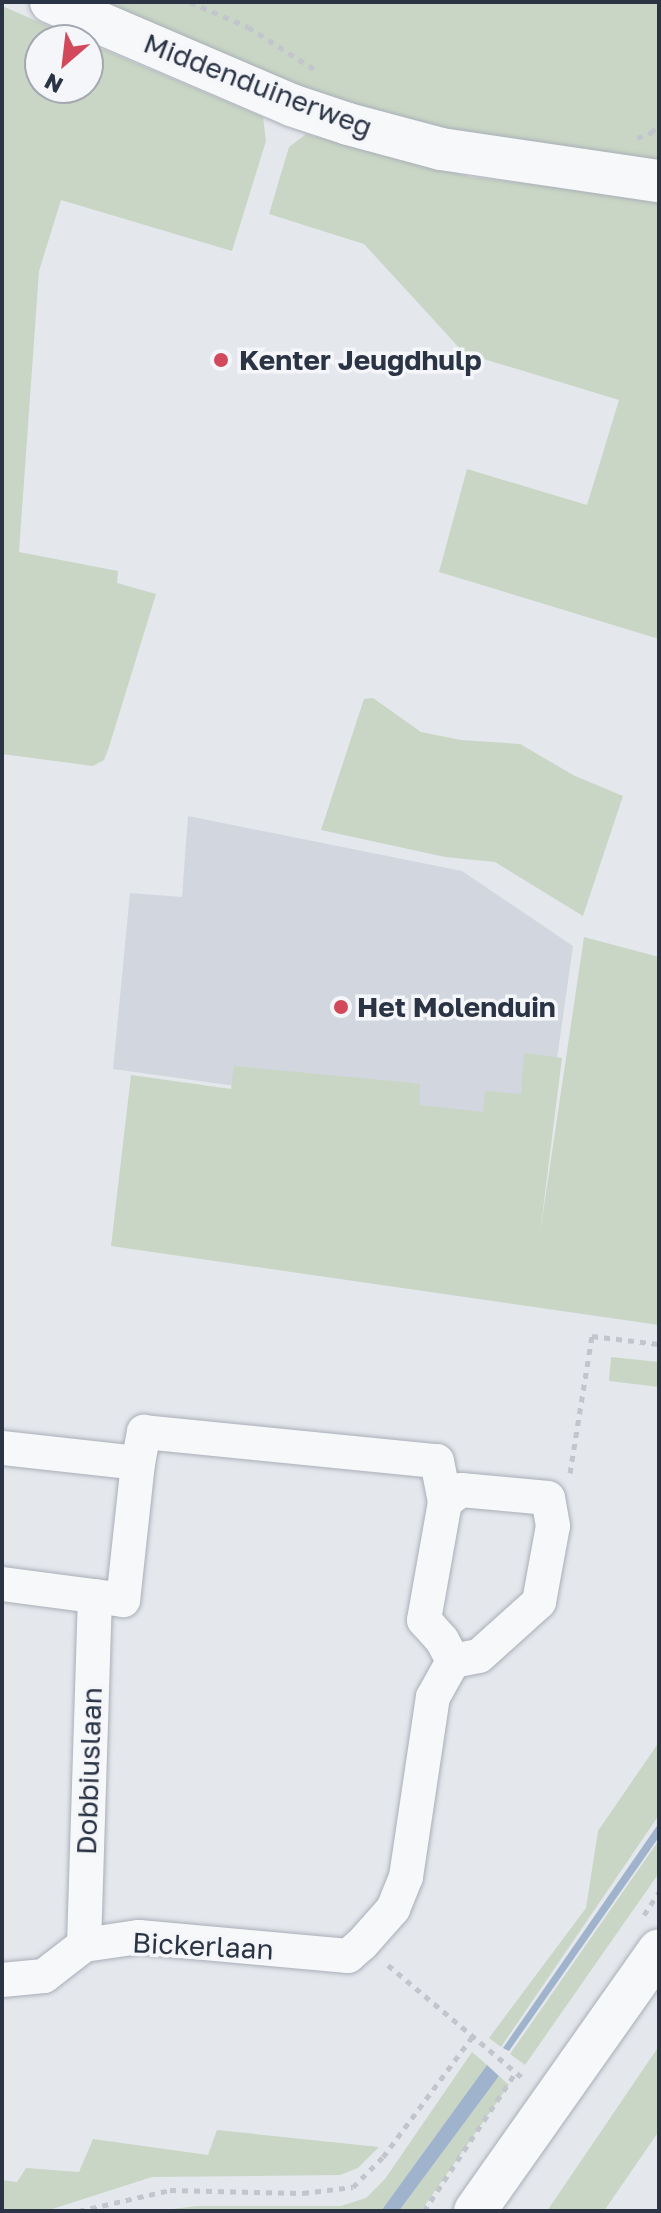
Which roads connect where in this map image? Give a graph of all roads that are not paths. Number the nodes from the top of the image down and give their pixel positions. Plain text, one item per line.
1 (51, 2) edge
2 (659, 181) edge
3 (2, 1448) edge
4 (138, 1463) junction
5 (445, 1502) junction
6 (2, 1584) edge
7 (95, 1596) junction
8 (453, 1661) junction
9 (84, 1945) junction
10 (659, 1950) edge
11 (2, 1980) edge
12 (475, 2211) edge

1 - 2 street, Middenduinerweg
3 - 4 street
4 - 5 street
4 - 7 street
5 - 8 street
5 - 8 street
6 - 7 street
7 - 9 street, Dobbiuslaan
8 - 9 street, Bickerlaan
9 - 11 street, Bickerlaan
10 - 12 street

